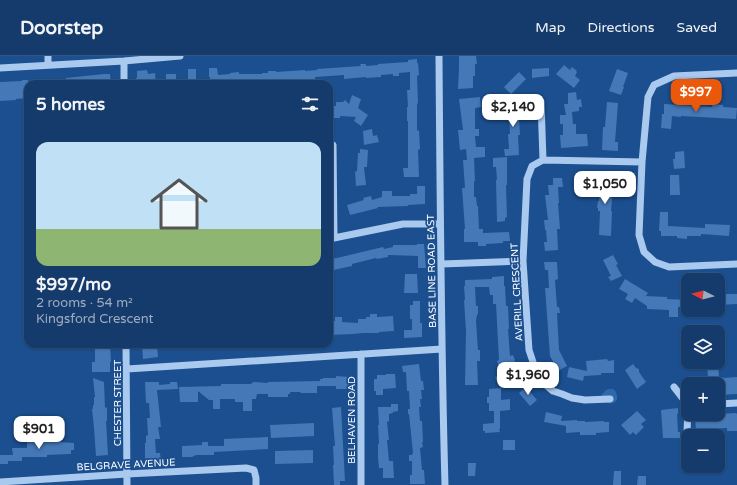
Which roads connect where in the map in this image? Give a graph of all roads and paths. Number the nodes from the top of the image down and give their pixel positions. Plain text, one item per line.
1 (48, 56) edge
2 (180, 56) edge
3 (439, 56) edge
4 (149, 57) edge
5 (124, 61) junction
6 (48, 65) junction
7 (0, 68) edge
8 (737, 73) edge
9 (124, 80) edge
10 (541, 102) dead end
11 (543, 160) junction
12 (642, 162) junction
13 (440, 224) junction
14 (333, 239) edge
15 (523, 261) junction
16 (442, 264) junction
17 (737, 264) edge
18 (126, 348) edge
19 (442, 349) junction
20 (361, 354) junction
21 (127, 369) junction
22 (674, 387) dead end
23 (681, 396) edge
24 (610, 399) dead end
25 (737, 403) edge
26 (725, 404) edge
27 (127, 474) junction
28 (0, 482) edge
29 (127, 485) edge
30 (256, 485) edge
31 (361, 485) edge
32 (445, 485) edge

1 - 6 street
2 - 4 street
3 - 13 street, BASE LINE ROAD EAST
4 - 5 street
5 - 6 street
5 - 9 street
6 - 7 street
8 - 12 street
10 - 11 street
11 - 12 street
11 - 15 street, AVERILL CRESCENT
12 - 17 street
13 - 14 street
13 - 16 street, BASE LINE ROAD EAST
15 - 16 street
15 - 24 street, AVERILL CRESCENT
16 - 19 street, BASE LINE ROAD EAST
18 - 21 street, CHESTER STREET
19 - 20 street
19 - 32 street, BASE LINE ROAD EAST
20 - 21 street
20 - 31 street, BELHAVEN ROAD
21 - 27 street, CHESTER STREET
22 - 23 street
25 - 26 street
27 - 28 street, BELGRAVE AVENUE
27 - 29 street, CHESTER STREET
27 - 30 street, BELGRAVE AVENUE

